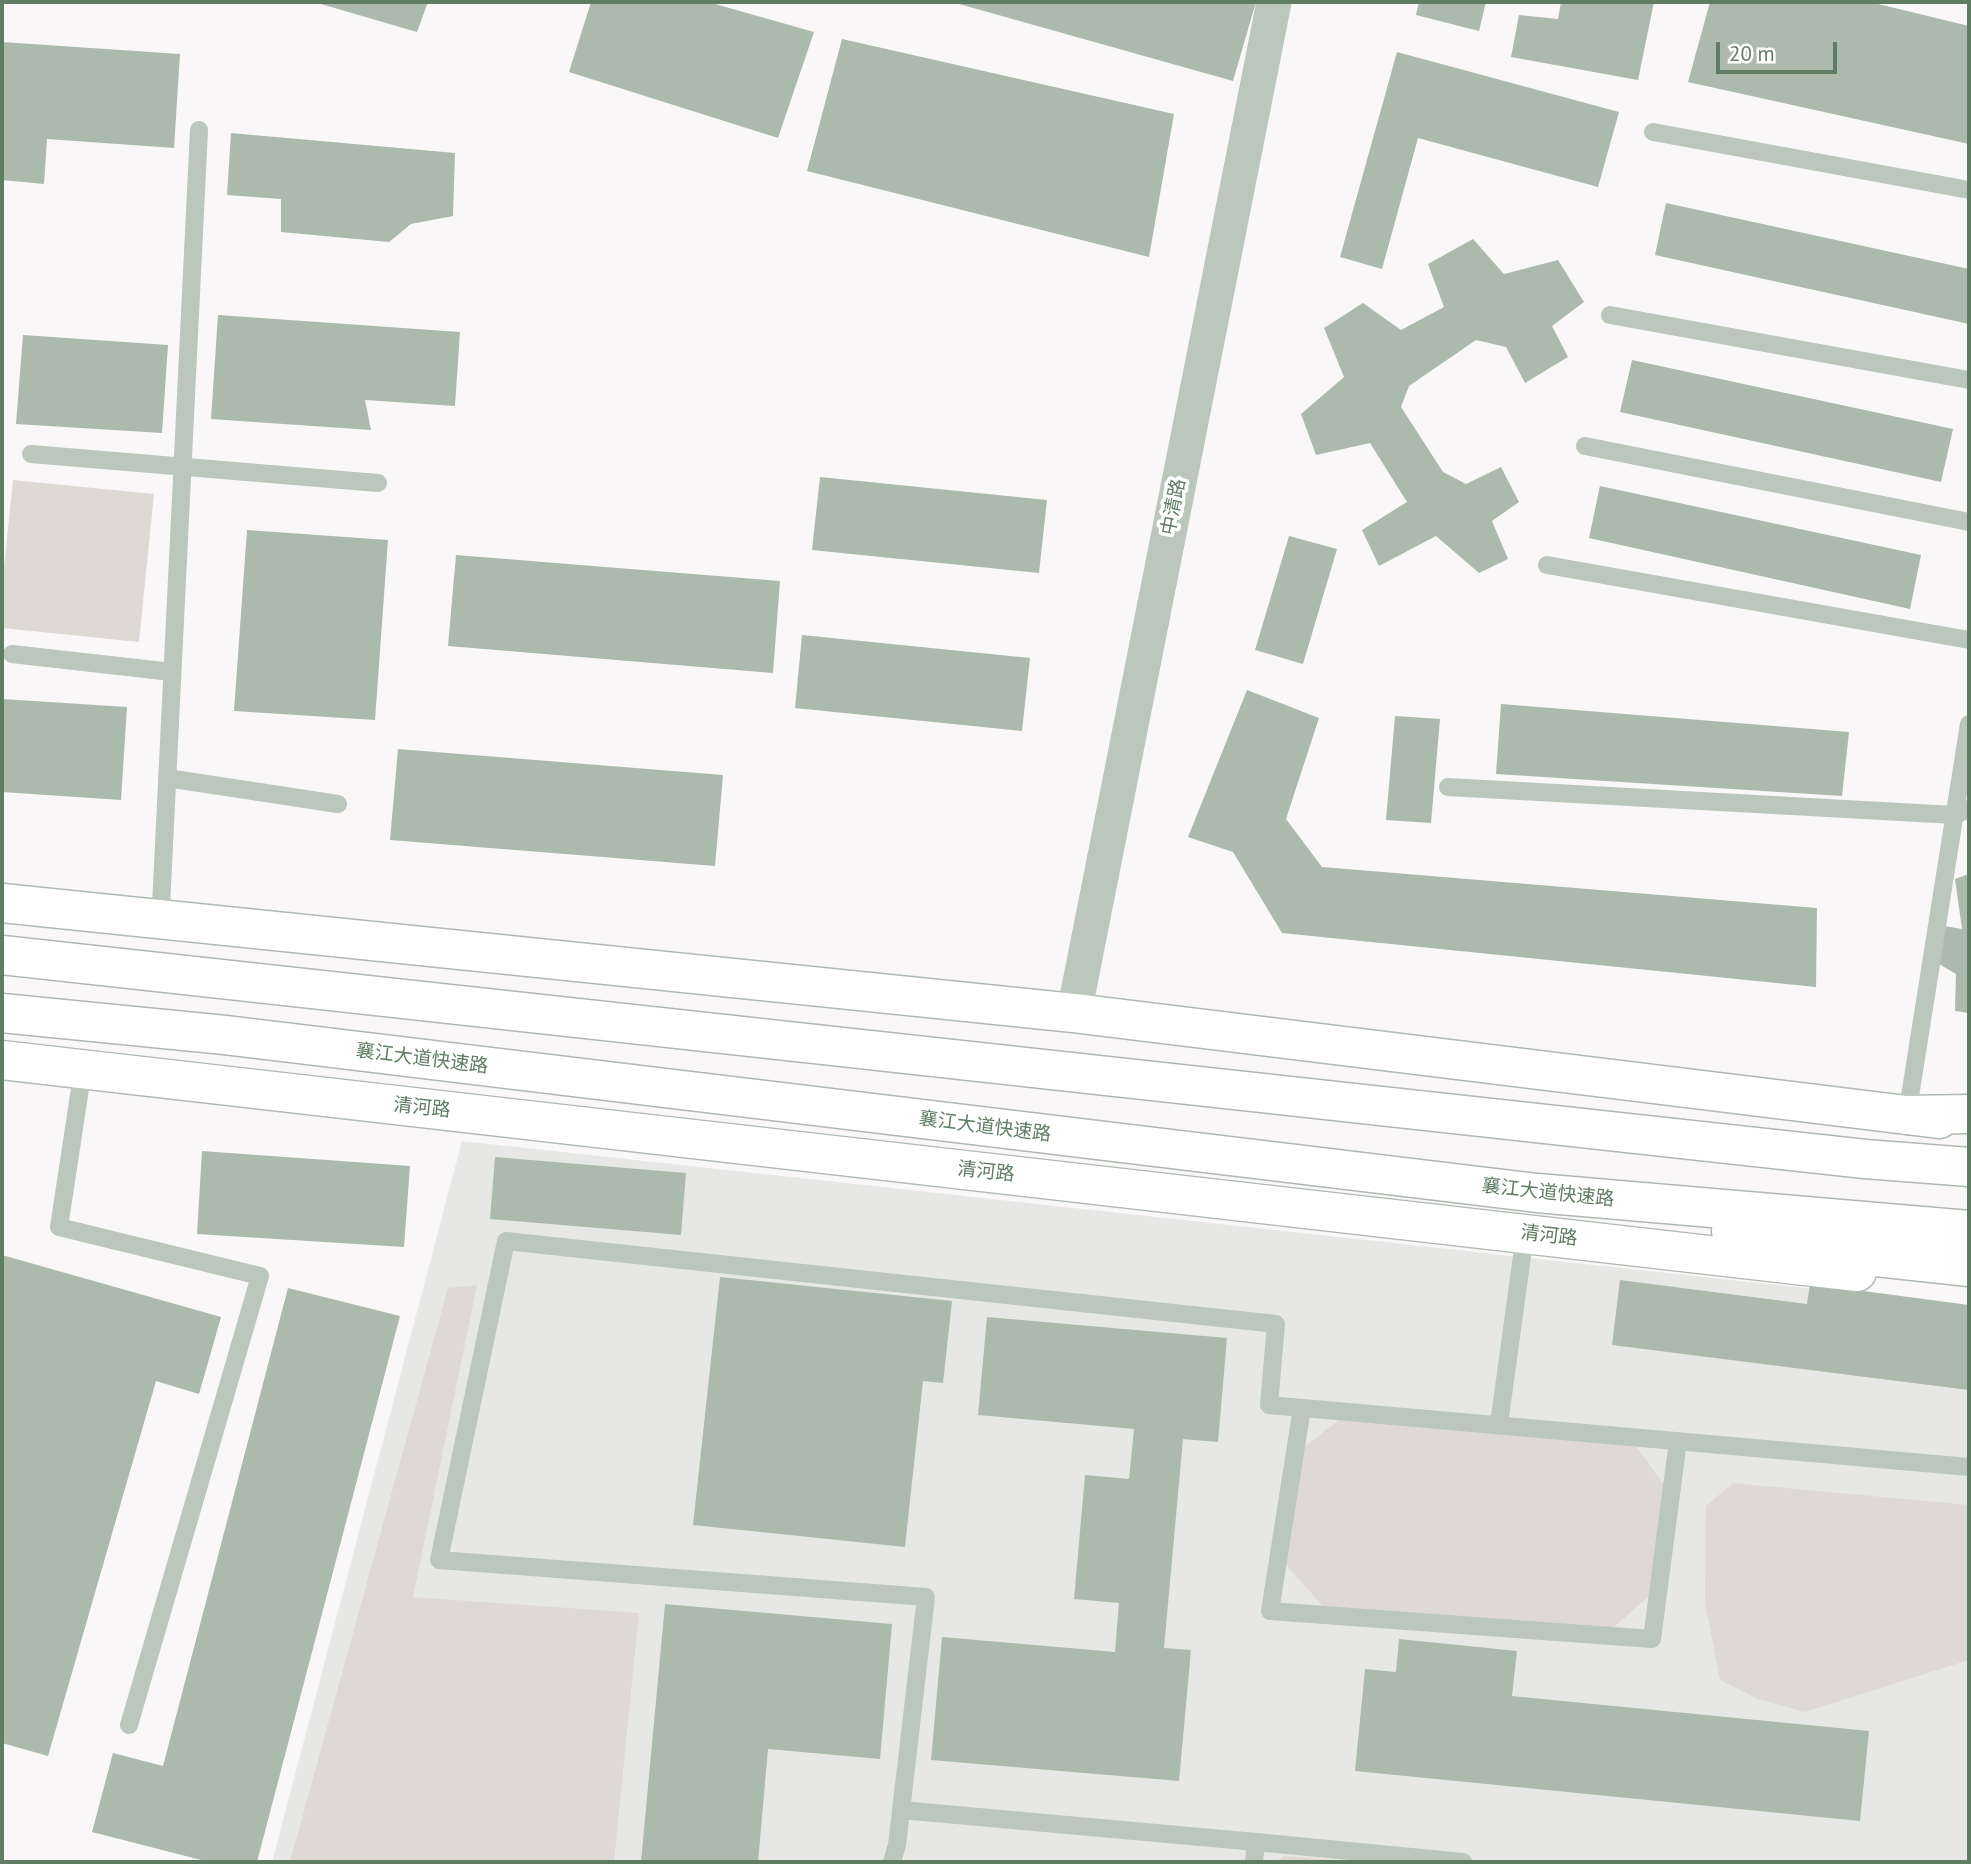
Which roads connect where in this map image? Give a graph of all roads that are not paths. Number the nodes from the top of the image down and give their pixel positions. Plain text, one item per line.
1 (1274, 2) edge
2 (199, 130) dead end
3 (1653, 132) dead end
4 (1969, 190) edge
5 (1610, 315) dead end
6 (1969, 380) edge
7 (1585, 446) dead end
8 (31, 454) dead end
9 (182, 466) junction
10 (378, 483) dead end
11 (1969, 522) edge
12 (1547, 565) dead end
13 (1969, 640) edge
14 (12, 654) dead end
15 (172, 672) junction
16 (1969, 724) edge
17 (167, 778) junction
18 (1448, 788) dead end
19 (338, 804) dead end
20 (1962, 812) edge
21 (2, 902) edge
22 (156, 918) junction
23 (2, 955) edge
24 (2, 1013) edge
25 (1073, 1013) junction
26 (2, 1060) edge
27 (83, 1069) junction
28 (1969, 1114) edge
29 (1906, 1115) junction
30 (1969, 1122) edge
31 (1969, 1167) edge
32 (1537, 1193) junction
33 (1969, 1230) edge
34 (1525, 1234) junction
35 (1969, 1267) edge
36 (1969, 1284) edge
37 (1302, 1408) junction
38 (1499, 1424) junction
39 (1678, 1441) junction
40 (1969, 1467) edge
41 (130, 1725) dead end
42 (901, 1810) junction
43 (1256, 1842) junction
44 (892, 1862) edge
45 (1254, 1862) edge
46 (1463, 1862) edge

1 - 25 street, 中清路
2 - 9 lane
3 - 4 lane
5 - 6 lane
7 - 11 lane
8 - 9 lane
9 - 10 lane
9 - 15 lane
12 - 13 lane
14 - 15 lane
15 - 17 lane
16 - 20 lane
17 - 19 lane
17 - 22 lane
18 - 20 lane
20 - 29 lane
21 - 22 main road
22 - 25 main road
23 - 31 main road
24 - 32 main road, 襄江大道快速路
25 - 29 main road
26 - 27 main road, 清河路
27 - 34 main road, 清河路
27 - 41 lane
28 - 29 main road
29 - 30 main road
32 - 33 main road, 襄江大道快速路
32 - 35 main road
34 - 36 main road, 清河路
34 - 38 lane
37 - 38 lane
37 - 39 lane
37 - 42 lane
38 - 39 lane
39 - 40 lane
42 - 43 lane
42 - 44 lane
43 - 45 lane
43 - 46 lane

